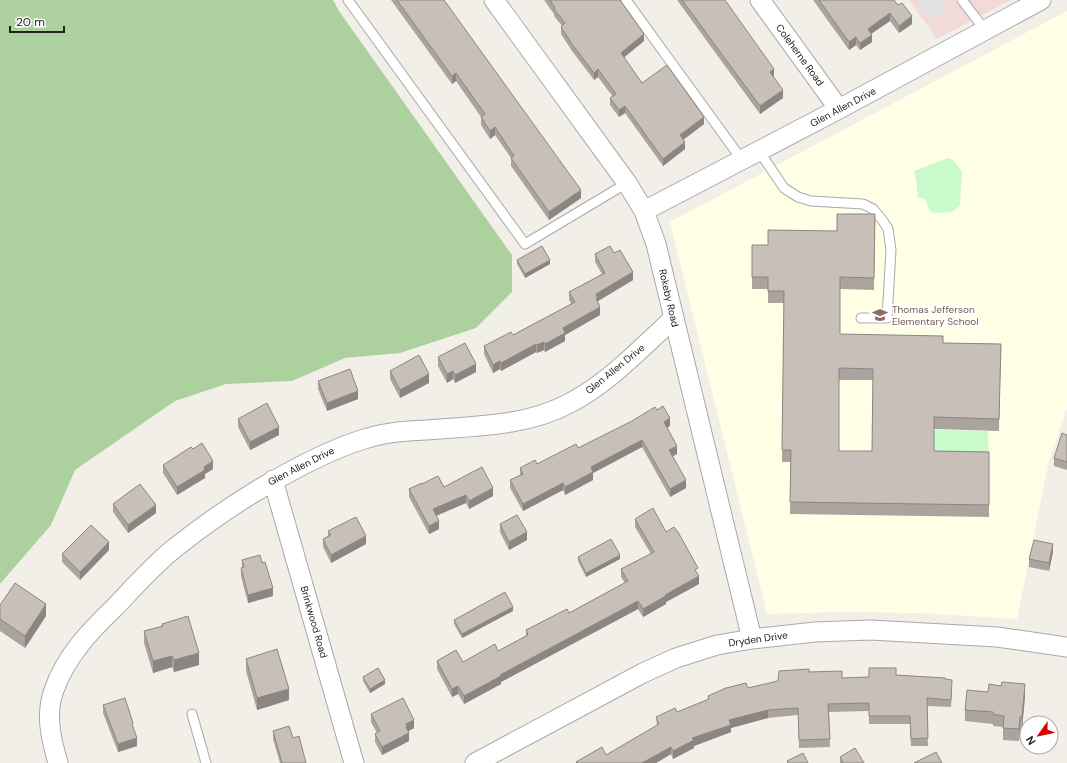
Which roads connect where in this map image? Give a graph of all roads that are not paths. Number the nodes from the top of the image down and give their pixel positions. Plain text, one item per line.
1 (348, 0) edge
2 (494, 0) edge
3 (626, 0) edge
4 (760, 0) edge
5 (962, 0) edge
6 (1041, 0) edge
7 (985, 30) junction
8 (839, 109) junction
9 (759, 151) junction
10 (742, 160) junction
11 (627, 183) junction
12 (644, 211) junction
13 (674, 318) junction
14 (861, 318) dead end
15 (273, 480) junction
16 (752, 639) junction
17 (1067, 648) edge
18 (192, 714) dead end
19 (58, 763) edge
20 (206, 763) edge
21 (354, 763) edge
22 (475, 763) edge

1 - 11 lane
2 - 11 street, Rokeby Road
3 - 10 lane
4 - 8 street, Coleherne Road
5 - 7 lane
6 - 7 street, Glen Allen Drive
7 - 8 street, Glen Allen Drive
8 - 9 street, Glen Allen Drive
9 - 10 street, Glen Allen Drive
9 - 14 lane
10 - 12 street, Glen Allen Drive
11 - 12 street, Rokeby Road
12 - 13 street, Rokeby Road
13 - 15 street, Glen Allen Drive
13 - 16 street, Rokeby Road
15 - 19 street, Glen Allen Drive
15 - 21 street, Brinkwood Road
16 - 17 street, Dryden Drive
16 - 22 street, Dryden Drive
18 - 20 lane

